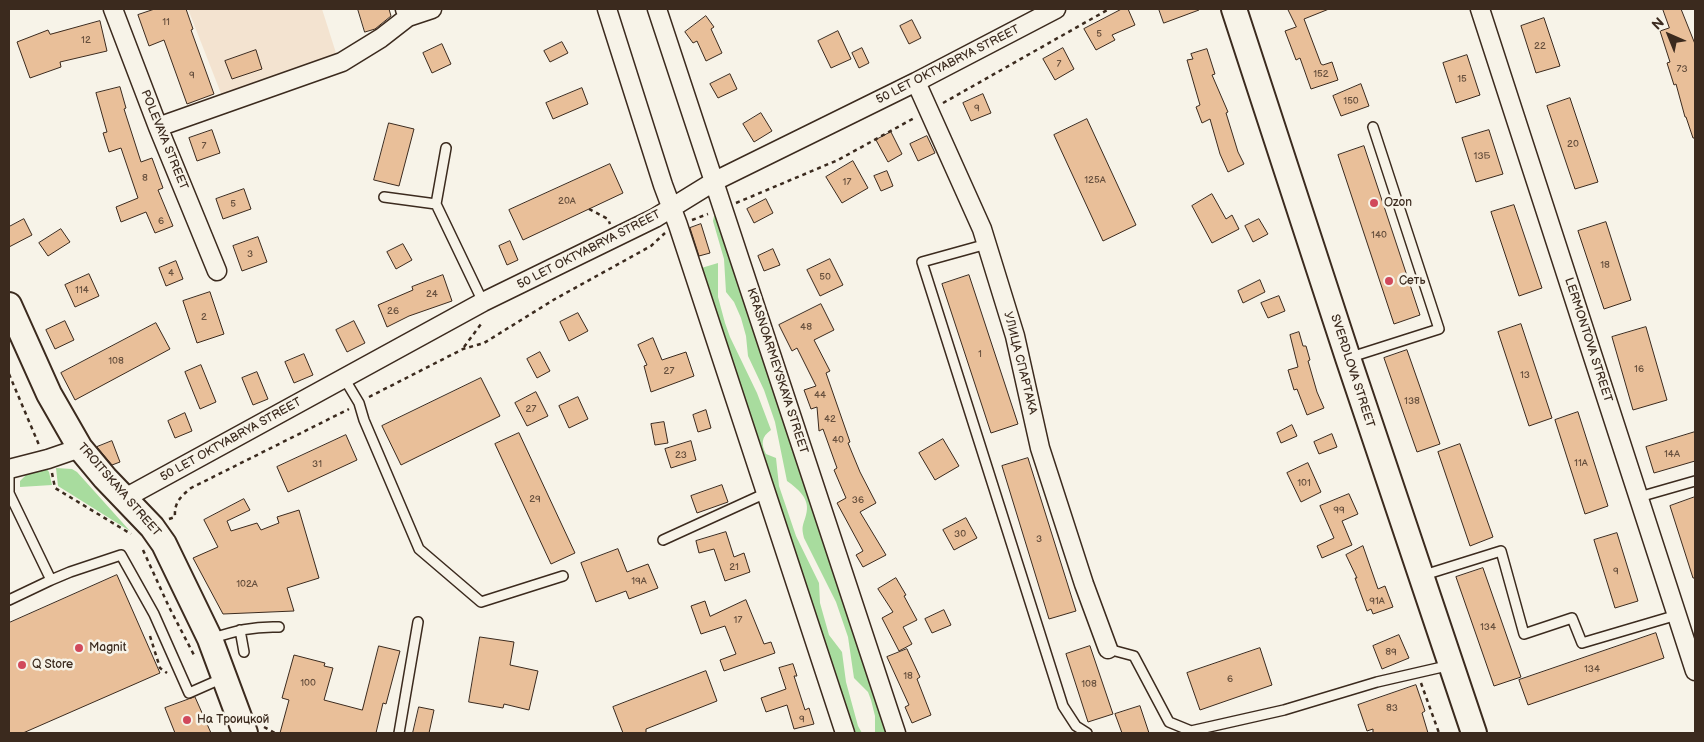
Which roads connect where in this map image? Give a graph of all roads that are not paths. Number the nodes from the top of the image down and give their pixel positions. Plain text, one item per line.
1 (113, 9) edge
2 (432, 9) edge
3 (607, 9) edge
4 (657, 9) edge
5 (1056, 9) edge
6 (1234, 9) edge
7 (1480, 9) edge
8 (406, 13) edge
9 (916, 82) junction
10 (158, 127) junction
11 (1373, 127) dead end
12 (446, 148) dead end
13 (714, 181) junction
14 (384, 197) dead end
15 (436, 204) junction
16 (672, 207) junction
17 (987, 244) junction
18 (217, 270) dead end
19 (483, 302) junction
20 (9, 305) edge
21 (1348, 358) junction
22 (344, 378) junction
23 (80, 448) junction
24 (9, 469) edge
25 (1695, 481) edge
26 (766, 493) junction
27 (1639, 497) junction
28 (125, 498) junction
29 (663, 540) dead end
30 (563, 576) dead end
31 (1421, 576) junction
32 (51, 580) junction
33 (9, 600) edge
34 (1677, 614) junction
35 (418, 622) dead end
36 (279, 627) dead end
37 (240, 630) junction
38 (210, 639) junction
39 (1108, 649) joint
40 (244, 652) dead end
41 (1451, 665) junction
42 (1695, 671) edge
43 (225, 677) junction
44 (245, 733) edge
45 (399, 733) edge
46 (845, 733) edge
47 (896, 733) edge
48 (1087, 733) edge
49 (1474, 733) edge

1 - 10 street, POLEVAYA STREET
2 - 8 street
3 - 16 street
4 - 13 street, KRASNOARMEYSKAYA STREET
5 - 9 street, 50 LET OKTYABRYA STREET
6 - 21 main road, SVERDLOVA STREET
7 - 27 street, LERMONTOVA STREET
8 - 10 street
9 - 13 street, 50 LET OKTYABRYA STREET
9 - 17 street, УЛИЦА СПАРТАКА
10 - 18 street, POLEVAYA STREET
11 - 21 lane
12 - 15 lane
13 - 16 street, 50 LET OKTYABRYA STREET
13 - 47 street, KRASNOARMEYSKAYA STREET
14 - 15 lane
15 - 19 lane
16 - 19 street, 50 LET OKTYABRYA STREET
16 - 26 street
17 - 39 street, УЛИЦА СПАРТАКА
17 - 48 lane
19 - 22 street, 50 LET OKTYABRYA STREET
20 - 23 main road, TROITSKAYA STREET
21 - 31 main road, SVERDLOVA STREET
22 - 28 street, 50 LET OKTYABRYA STREET
22 - 30 lane
23 - 24 street
23 - 28 main road, TROITSKAYA STREET
24 - 32 lane
25 - 27 lane
26 - 29 lane
26 - 46 street
27 - 34 street, LERMONTOVA STREET
28 - 38 main road, TROITSKAYA STREET
31 - 34 lane
31 - 41 main road, SVERDLOVA STREET
32 - 33 lane
32 - 43 lane
34 - 42 street, LERMONTOVA STREET
35 - 45 lane
36 - 37 lane
37 - 38 lane
37 - 40 lane
38 - 43 main road, TROITSKAYA STREET
39 - 41 lane
41 - 49 main road, SVERDLOVA STREET
43 - 44 main road, TROITSKAYA STREET

